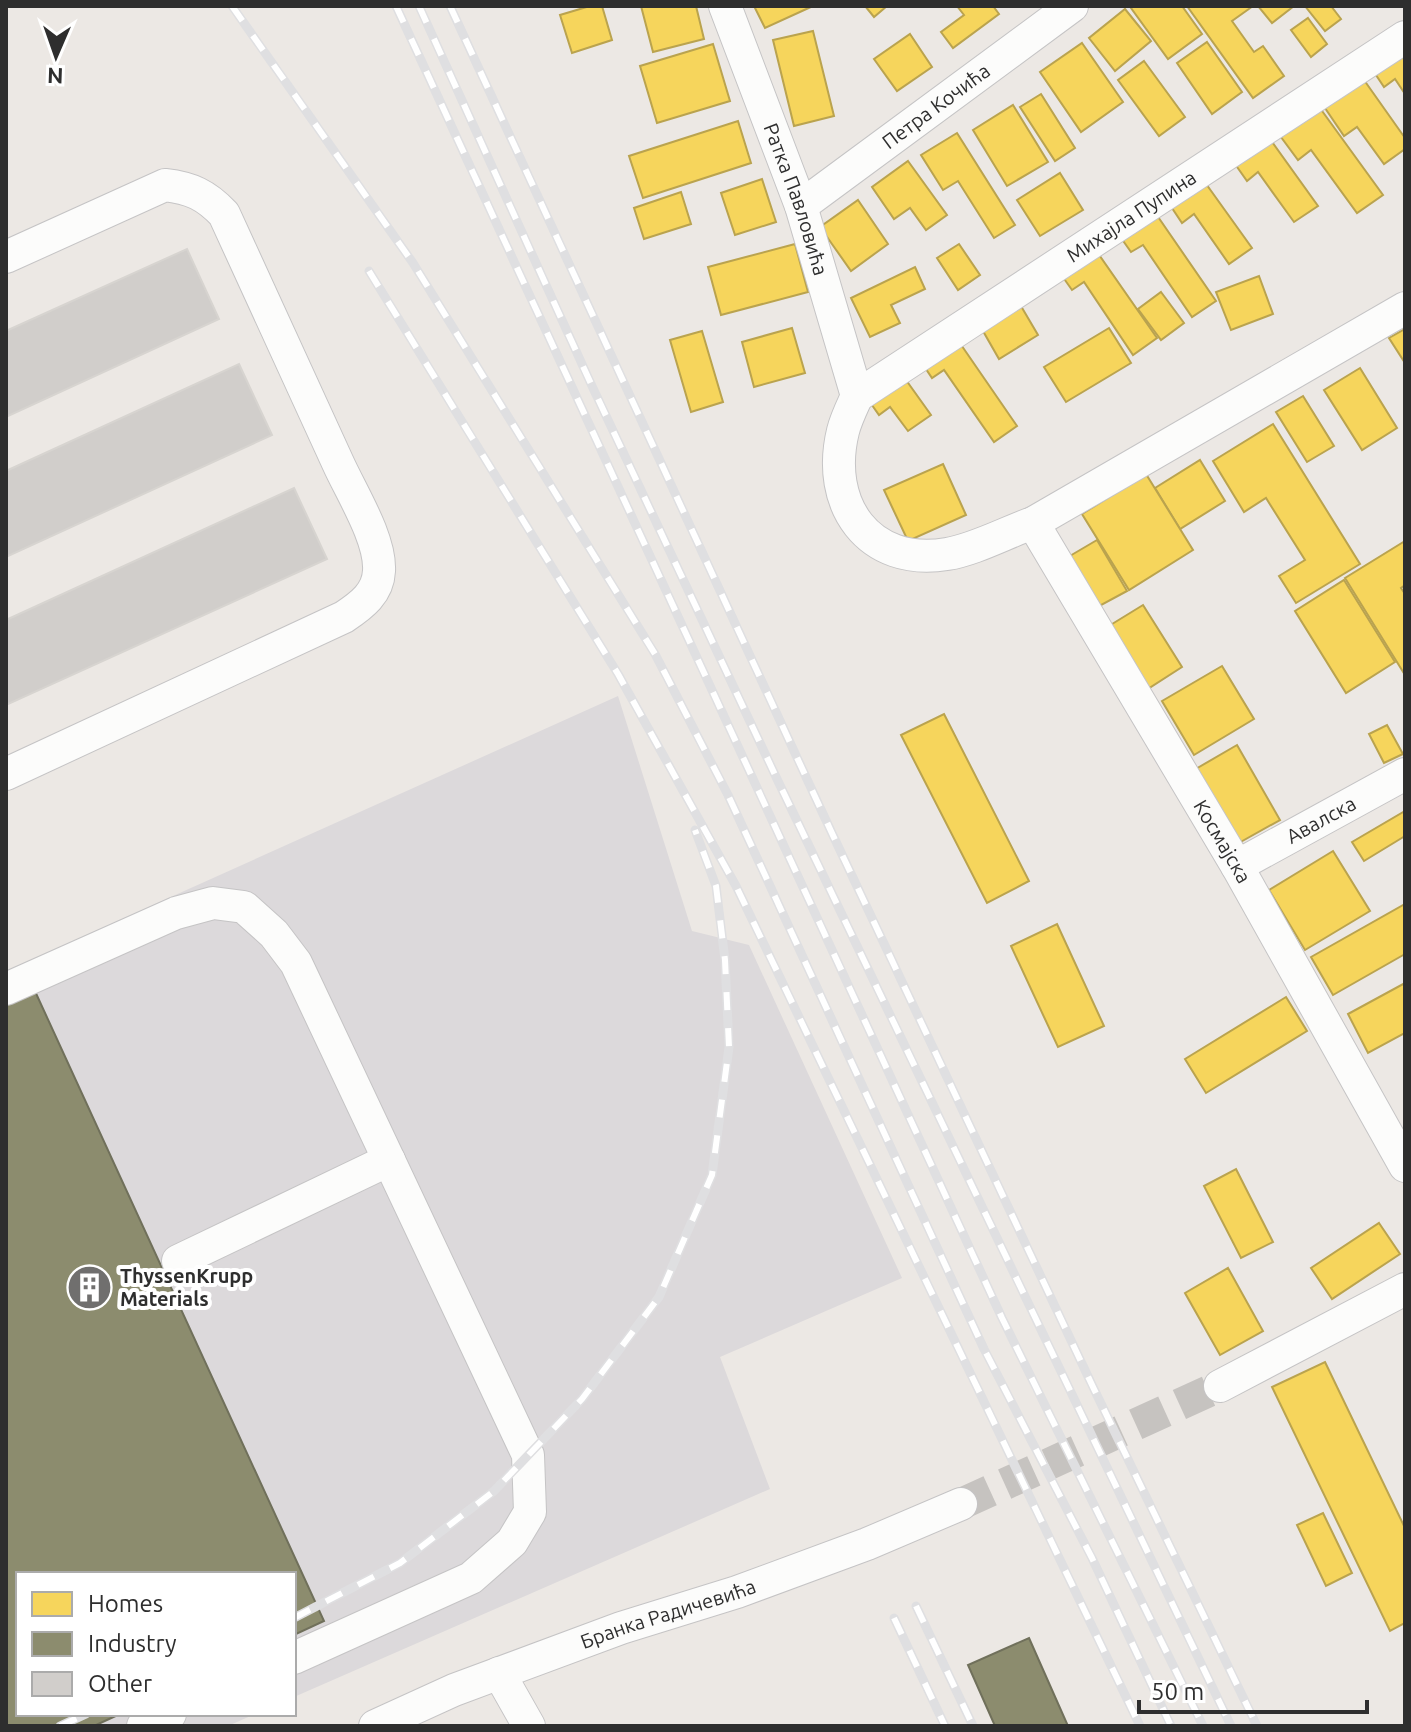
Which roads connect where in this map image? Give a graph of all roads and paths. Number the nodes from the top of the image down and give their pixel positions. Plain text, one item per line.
1 (725, 6) edge
2 (1072, 6) edge
3 (1405, 37) edge
4 (801, 206) junction
5 (6, 257) edge
6 (1405, 308) edge
7 (857, 396) junction
8 (1033, 523) junction
9 (6, 774) edge
10 (1405, 774) edge
11 (1237, 866) junction
12 (6, 989) edge
13 (389, 1160) junction
14 (1405, 1166) edge
15 (178, 1261) dead end
16 (1405, 1289) edge
17 (1220, 1386) tunnel mouth
18 (961, 1504) tunnel mouth
19 (296, 1657) edge
20 (499, 1673) junction
21 (166, 1716) edge
22 (143, 1726) edge
23 (375, 1726) edge
24 (529, 1726) edge

1 - 4 street, Ратка Павловића
2 - 4 street, Петра Кочића
3 - 7 street, Михајла Пупина
4 - 7 street, Ратка Павловића
5 - 9 street
6 - 8 street
7 - 8 street
8 - 11 street, Космајска
10 - 11 street, Авалска
11 - 14 street, Космајска
12 - 13 street
13 - 15 street
13 - 19 street
16 - 17 street
18 - 20 street, Бранка Радичевића
20 - 23 street, Бранка Радичевића
20 - 24 street
21 - 22 street

